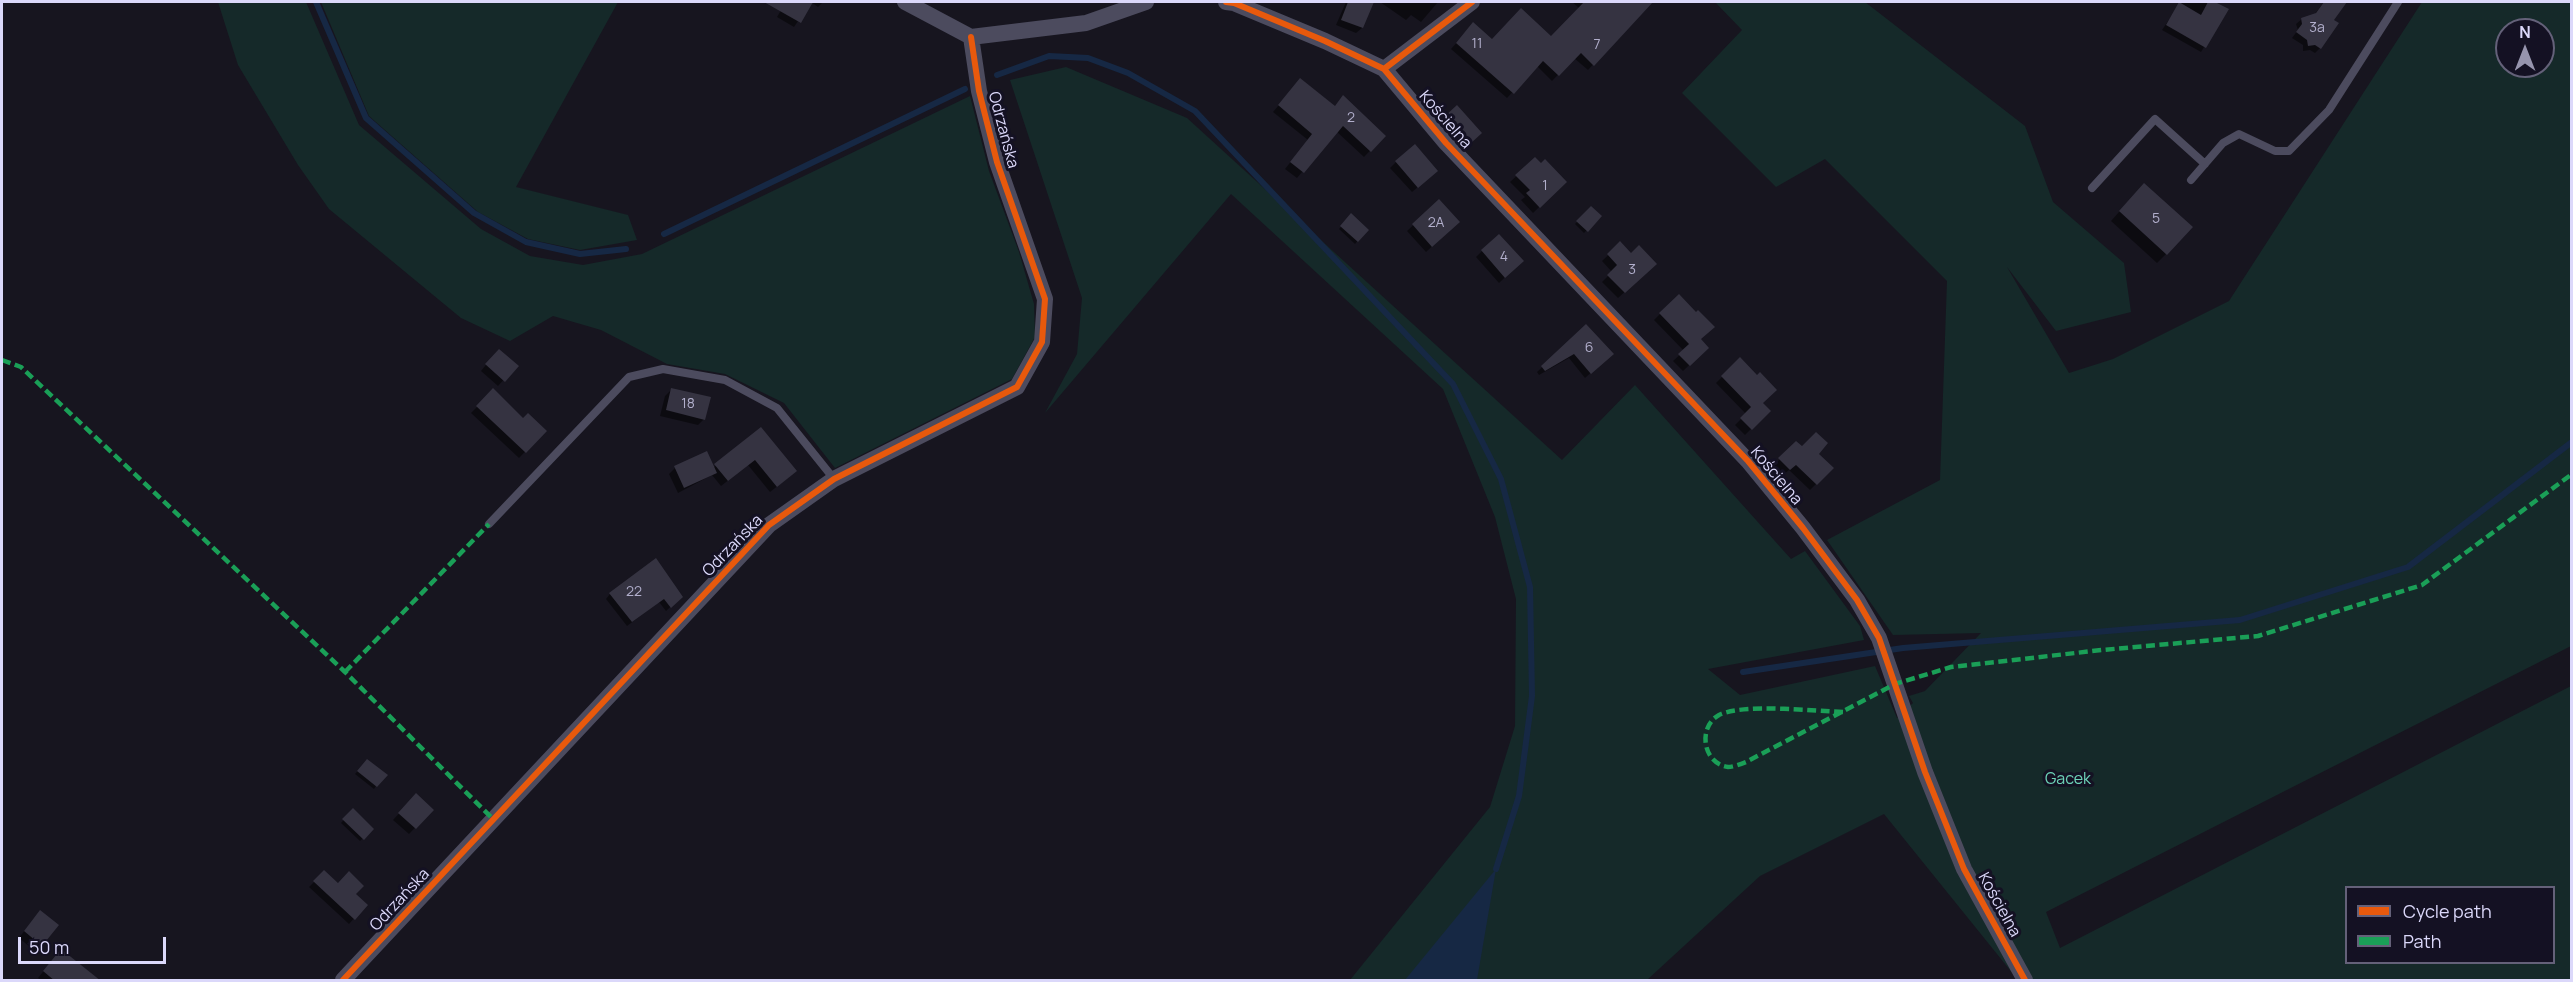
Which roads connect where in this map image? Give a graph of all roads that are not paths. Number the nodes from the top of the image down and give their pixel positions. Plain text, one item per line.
1 (905, 2) edge
2 (1146, 2) edge
3 (1226, 2) edge
4 (1472, 2) edge
5 (2398, 2) edge
6 (971, 37) junction
7 (1384, 69) junction
8 (2205, 164) junction
9 (2191, 180) dead end
10 (2092, 188) dead end
11 (834, 479) junction
12 (489, 524) dead end
13 (343, 981) edge
14 (2025, 981) edge

1 - 6 street
2 - 6 street
3 - 7 street
4 - 7 street
5 - 8 lane
6 - 11 street, Odrzańska
7 - 14 street, Kościelna
8 - 9 lane
8 - 10 lane
11 - 12 lane
11 - 13 street, Odrzańska

